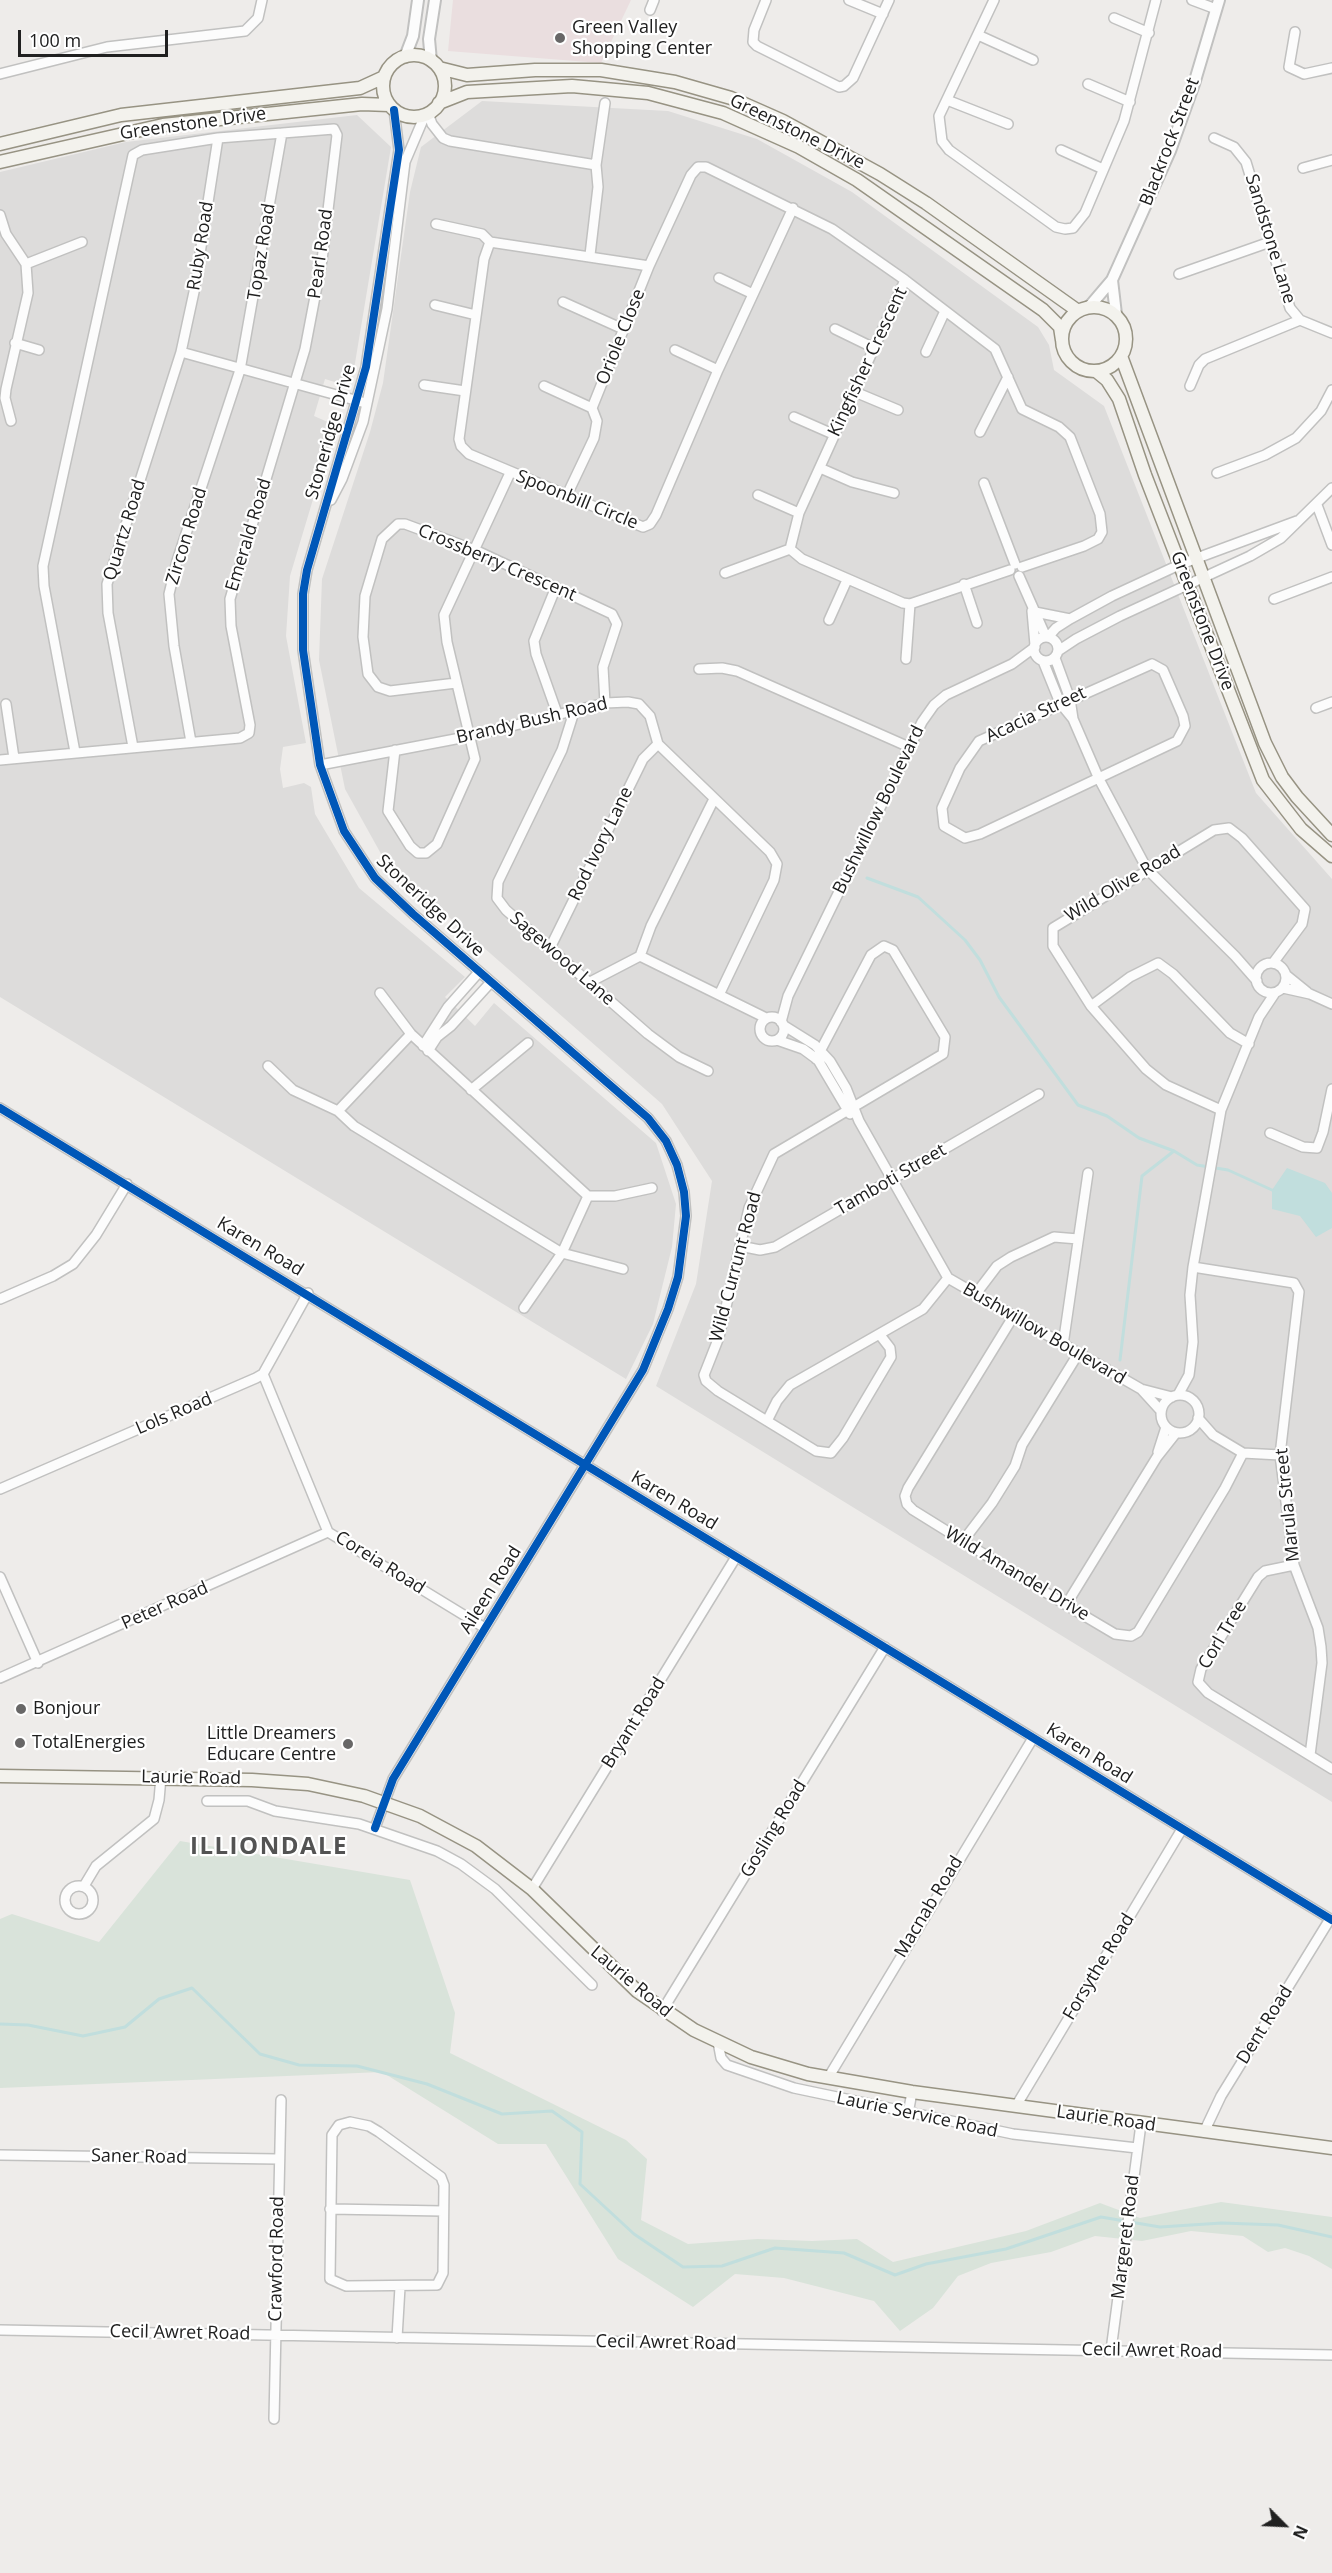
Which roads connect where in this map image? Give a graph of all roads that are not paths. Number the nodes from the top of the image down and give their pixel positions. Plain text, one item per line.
1 (262, 0) edge
2 (418, 0) edge
3 (435, 0) edge
4 (654, 0) edge
5 (766, 0) edge
6 (849, 0) edge
7 (889, 0) edge
8 (994, 0) edge
9 (1156, 0) edge
10 (1161, 0) edge
11 (1192, 0) edge
12 (1218, 4) edge
13 (650, 10) dead end
14 (883, 14) junction
15 (1154, 14) junction
16 (1114, 18) dead end
17 (1295, 32) dead end
18 (1149, 33) junction
19 (978, 35) junction
20 (405, 57) junction
21 (1033, 60) dead end
22 (435, 64) junction
23 (1332, 68) edge
24 (0, 74) edge
25 (384, 77) junction
26 (1088, 84) dead end
27 (947, 100) junction
28 (1130, 102) junction
29 (439, 103) junction
30 (605, 103) dead end
31 (392, 107) junction
32 (427, 114) junction
33 (1008, 124) dead end
34 (282, 133) junction
35 (218, 138) junction
36 (1214, 138) dead end
37 (0, 144) edge
38 (1060, 150) dead end
39 (1332, 159) edge
40 (0, 162) edge
41 (596, 165) junction
42 (1303, 168) dead end
43 (1103, 169) junction
44 (793, 208) junction
45 (0, 215) edge
46 (436, 224) dead end
47 (3, 236) edge
48 (82, 242) dead end
49 (490, 242) junction
50 (1270, 242) junction
51 (590, 255) junction
52 (26, 264) junction
53 (650, 266) junction
54 (1179, 274) dead end
55 (719, 278) dead end
56 (905, 280) junction
57 (1112, 280) junction
58 (753, 294) junction
59 (563, 302) dead end
60 (435, 305) dead end
61 (1083, 309) junction
62 (945, 311) junction
63 (1116, 314) junction
64 (476, 315) junction
65 (1300, 320) junction
66 (623, 329) junction
67 (835, 329) dead end
68 (1332, 333) edge
69 (1062, 340) junction
70 (15, 343) junction
71 (874, 348) junction
72 (39, 350) dead end
73 (675, 350) dead end
74 (181, 352) junction
75 (926, 352) dead end
76 (1121, 357) junction
77 (240, 370) junction
78 (718, 370) junction
79 (1096, 371) junction
80 (1008, 376) junction
81 (297, 384) junction
82 (424, 385) dead end
83 (544, 386) dead end
84 (1190, 386) dead end
85 (1332, 390) edge
86 (465, 391) junction
87 (855, 392) junction
88 (2, 399) edge
89 (362, 402) junction
90 (592, 408) junction
91 (898, 410) dead end
92 (794, 417) dead end
93 (11, 421) dead end
94 (981, 432) dead end
95 (835, 435) junction
96 (820, 468) junction
97 (510, 473) junction
98 (1217, 473) dead end
99 (984, 483) dead end
100 (1332, 488) edge
101 (894, 493) dead end
102 (758, 495) dead end
103 (566, 497) junction
104 (1317, 505) junction
105 (799, 513) junction
106 (1302, 519) junction
107 (1332, 545) edge
108 (790, 549) junction
109 (475, 550) junction
110 (1196, 559) junction
111 (1181, 564) junction
112 (1017, 569) junction
113 (725, 573) dead end
114 (1203, 577) junction
115 (1332, 577) edge
116 (848, 580) junction
117 (1187, 583) junction
118 (964, 584) junction
119 (556, 587) junction
120 (1274, 599) dead end
121 (910, 604) junction
122 (1034, 610) junction
123 (1070, 619) junction
124 (829, 620) dead end
125 (977, 623) dead end
126 (1047, 637) junction
127 (1035, 646) junction
128 (1057, 655) junction
129 (906, 659) dead end
130 (1042, 660) junction
131 (1012, 663) junction
132 (699, 669) dead end
133 (456, 683) junction
134 (1070, 699) junction
135 (1332, 702) edge
136 (604, 703) junction
137 (1060, 703) junction
138 (6, 704) dead end
139 (1316, 708) dead end
140 (574, 712) junction
141 (558, 716) junction
142 (1073, 719) junction
143 (471, 736) junction
144 (191, 742) junction
145 (658, 744) junction
146 (133, 747) junction
147 (909, 747) junction
148 (395, 750) junction
149 (75, 752) junction
150 (383, 752) junction
151 (14, 758) junction
152 (0, 760) edge
153 (320, 765) junction
154 (391, 767) junction
155 (1099, 778) junction
156 (714, 799) junction
157 (1332, 835) edge
158 (1332, 856) edge
159 (1147, 869) junction
160 (1290, 943) junction
161 (550, 948) junction
162 (640, 956) junction
163 (1235, 956) junction
164 (1273, 963) junction
165 (1260, 968) junction
166 (479, 972) junction
167 (1285, 972) junction
168 (491, 982) junction
169 (590, 982) junction
170 (1259, 985) junction
171 (1279, 990) junction
172 (380, 993) dead end
173 (719, 994) junction
174 (1310, 994) junction
175 (788, 996) junction
176 (1332, 1004) edge
177 (1091, 1006) junction
178 (748, 1011) junction
179 (769, 1017) junction
180 (1259, 1017) junction
181 (782, 1023) junction
182 (760, 1028) junction
183 (411, 1034) junction
184 (777, 1040) junction
185 (528, 1043) dead end
186 (1249, 1044) junction
187 (425, 1048) junction
188 (820, 1055) junction
189 (268, 1066) dead end
190 (708, 1071) dead end
191 (1332, 1089) edge
192 (471, 1090) junction
193 (1039, 1094) dead end
194 (0, 1108) edge
195 (850, 1108) junction
196 (1221, 1110) junction
197 (338, 1111) junction
198 (1270, 1133) dead end
199 (1088, 1173) dead end
200 (891, 1179) junction
201 (127, 1184) junction
202 (652, 1188) dead end
203 (588, 1196) junction
204 (1078, 1239) junction
205 (740, 1246) junction
206 (562, 1253) junction
207 (1193, 1267) junction
208 (623, 1269) dead end
209 (948, 1278) junction
210 (308, 1293) junction
211 (975, 1295) junction
212 (0, 1299) edge
213 (525, 1308) dead end
214 (1013, 1317) junction
215 (880, 1335) junction
216 (1063, 1345) junction
217 (1078, 1354) junction
218 (263, 1374) junction
219 (1189, 1374) junction
220 (1141, 1389) junction
221 (629, 1395) joint
222 (1175, 1396) junction
223 (1194, 1401) junction
224 (1161, 1411) junction
225 (1198, 1418) junction
226 (767, 1421) junction
227 (1166, 1427) junction
228 (1188, 1432) junction
229 (1176, 1433) junction
230 (1213, 1435) junction
231 (1243, 1453) junction
232 (1280, 1455) junction
233 (1157, 1457) junction
234 (586, 1465) junction
235 (0, 1488) edge
236 (328, 1532) junction
237 (963, 1541) junction
238 (736, 1557) junction
239 (1294, 1565) junction
240 (0, 1577) edge
241 (1066, 1605) junction
242 (485, 1628) junction
243 (885, 1647) junction
244 (38, 1663) junction
245 (0, 1678) edge
246 (1034, 1738) junction
247 (1310, 1755) junction
248 (1332, 1769) edge
249 (0, 1776) edge
250 (161, 1777) junction
251 (207, 1801) dead end
252 (382, 1802) junction
253 (375, 1828) junction
254 (1182, 1829) junction
255 (84, 1886) dead end
256 (532, 1889) junction
257 (1331, 1920) edge
258 (592, 1985) dead end
259 (662, 2011) junction
260 (718, 2042) junction
261 (828, 2078) junction
262 (912, 2092) junction
263 (281, 2100) dead end
264 (1016, 2106) junction
265 (908, 2114) junction
266 (1141, 2124) junction
267 (1204, 2133) junction
268 (1137, 2148) junction
269 (1332, 2148) edge
270 (0, 2155) edge
271 (278, 2159) junction
272 (330, 2209) junction
273 (443, 2211) junction
274 (400, 2287) junction
275 (0, 2330) edge
276 (276, 2335) junction
277 (397, 2338) junction
278 (1111, 2349) junction
279 (1332, 2355) edge
280 (274, 2419) dead end

1 - 24 street
2 - 20 street
3 - 22 street
4 - 13 street
5 - 14 street
6 - 14 street
7 - 14 street
8 - 19 street
9 - 15 street
10 - 15 street
11 - 12 street
12 - 57 street, Blackrock Street
15 - 18 street
16 - 18 street
17 - 23 street
18 - 28 street
19 - 21 street
19 - 27 street
20 - 22 main road
20 - 25 main road
22 - 29 main road
22 - 61 main road, Greenstone Drive
25 - 31 main road
25 - 37 main road, Greenstone Drive
26 - 28 street
27 - 33 street
27 - 43 street
28 - 43 street
29 - 32 main road
29 - 69 main road, Greenstone Drive
30 - 41 street
31 - 32 main road
31 - 40 main road, Greenstone Drive
31 - 89 street, Stoneridge Drive
32 - 41 street
32 - 89 street, Stoneridge Drive
34 - 35 street
34 - 77 street, Topaz Road
34 - 81 street, Pearl Road
35 - 74 street, Ruby Road
35 - 149 street
36 - 50 street, Sandstone Lane
38 - 43 street
39 - 42 street
41 - 51 street
44 - 53 street
44 - 56 street
44 - 58 street, Spoonbill Circle
45 - 47 street
46 - 49 street
47 - 52 street
48 - 52 street
49 - 51 street
49 - 64 street, Spoonbill Circle
50 - 54 street
50 - 65 street, Sandstone Lane
51 - 53 street
52 - 70 street
53 - 66 street, Oriole Close
55 - 58 street
56 - 62 street, Kingfisher Crescent
56 - 71 street, Kingfisher Crescent
57 - 61 street, Blackrock Street
57 - 63 street
58 - 78 street, Spoonbill Circle
59 - 66 street
60 - 64 street
61 - 63 main road
61 - 69 main road
62 - 75 street
62 - 80 street, Kingfisher Crescent
63 - 76 main road
64 - 86 street, Spoonbill Circle
65 - 68 street, Sandstone Lane
65 - 84 street
66 - 90 street, Oriole Close
67 - 71 street
69 - 79 main road
70 - 72 street
70 - 88 street
71 - 87 street, Kingfisher Crescent
73 - 78 street
74 - 77 street
74 - 146 street, Quartz Road
76 - 79 main road
76 - 110 main road, Greenstone Drive
77 - 81 street
77 - 144 street, Zircon Road
78 - 103 street, Spoonbill Circle
79 - 111 main road, Greenstone Drive
80 - 94 street
80 - 112 street, Kingfisher Crescent
81 - 89 street
81 - 144 street, Emerald Road
82 - 86 street
83 - 90 street
85 - 98 street
86 - 97 street, Spoonbill Circle
87 - 91 street
87 - 95 street, Kingfisher Crescent
88 - 93 street
89 - 153 street, Stoneridge Drive
90 - 103 street
92 - 95 street
95 - 96 street, Kingfisher Crescent
96 - 101 street
96 - 105 street, Kingfisher Crescent
97 - 103 street, Spoonbill Circle
97 - 109 street
99 - 112 street
100 - 104 street
102 - 105 street
104 - 106 street
104 - 107 street
105 - 108 street, Kingfisher Crescent
106 - 110 street
106 - 114 street
108 - 113 street
108 - 116 street
109 - 119 street, Crossberry Crescent
109 - 133 street
109 - 133 street, Crossberry Crescent
110 - 111 street
110 - 114 main road, Greenstone Drive
111 - 117 main road, Greenstone Drive
111 - 123 street
112 - 118 street, Kingfisher Crescent
112 - 122 street
114 - 117 street
114 - 157 main road, Greenstone Drive
115 - 120 street
116 - 121 street
116 - 124 street
117 - 128 street
117 - 158 main road, Greenstone Drive
118 - 121 street, Kingfisher Crescent
118 - 125 street
119 - 136 street, Crossberry Crescent
119 - 141 street
121 - 129 street
122 - 123 street
122 - 126 street
122 - 127 street
123 - 126 street
126 - 127 street
126 - 128 street
127 - 130 street
127 - 131 street, Bushwillow Boulevard
128 - 130 street
128 - 134 street
130 - 131 street, Bushwillow Boulevard
130 - 137 street
131 - 147 street, Bushwillow Boulevard
132 - 147 street
133 - 143 street
134 - 137 street, Acacia Street
134 - 142 street
134 - 155 street, Acacia Street
135 - 139 street
136 - 140 street, Brandy Bush Road
136 - 145 street, Brandy Bush Road
137 - 142 street
137 - 155 street, Acacia Street
138 - 151 street
140 - 141 street, Brandy Bush Road
140 - 161 street, Sagewood Lane
141 - 143 street, Brandy Bush Road
142 - 155 street
143 - 148 street, Brandy Bush Road
143 - 154 street
144 - 146 street
145 - 156 street
145 - 161 street, Rod Ivory Lane
146 - 149 street
147 - 175 street, Bushwillow Boulevard
148 - 150 street, Brandy Bush Road
148 - 154 street
149 - 151 street
150 - 153 street, Brandy Bush Road
150 - 154 street
151 - 152 street
153 - 166 street, Stoneridge Drive
155 - 159 street
156 - 162 street
156 - 173 street
159 - 160 street, Wild Olive Road
159 - 163 street
159 - 177 street, Wild Olive Road
160 - 164 street, Wild Olive Road
160 - 167 street, Wild Olive Road
161 - 169 street, Sagewood Lane
162 - 169 street
162 - 173 street
163 - 165 street
163 - 170 street
164 - 165 street
164 - 167 street
165 - 170 street
166 - 168 street, Stoneridge Drive
166 - 187 street
167 - 171 street, Wild Olive Road
167 - 174 street
168 - 187 street
168 - 221 street, Stoneridge Drive
169 - 190 street, Sagewood Lane
170 - 171 street
170 - 180 street
171 - 174 street
171 - 180 street
172 - 183 street
173 - 178 street
174 - 176 street
175 - 179 street, Bushwillow Boulevard
175 - 181 street, Bushwillow Boulevard
177 - 186 street
177 - 196 street, Wild Olive Road
178 - 179 street
178 - 182 street
179 - 181 street
179 - 182 street
180 - 186 street
181 - 184 street
181 - 188 street, Bushwillow Boulevard
182 - 184 street
183 - 187 street
183 - 197 street
184 - 188 street
185 - 192 street
186 - 196 street
187 - 192 street
188 - 195 street, Bushwillow Boulevard
188 - 195 street, Wild Currunt Road
189 - 197 street
191 - 198 street
192 - 203 street
193 - 200 street, Tamboti Street
194 - 201 street, Karen Road
195 - 200 street, Bushwillow Boulevard
195 - 205 street, Wild Currunt Road
196 - 207 street
197 - 206 street
199 - 204 street
200 - 205 street, Tamboti Street
200 - 209 street, Bushwillow Boulevard
201 - 210 street, Karen Road
201 - 212 street
202 - 203 street
203 - 206 street
204 - 211 street
204 - 216 street
205 - 226 street, Wild Currunt Road
206 - 208 street
206 - 213 street
207 - 219 street
207 - 232 street, Marula Street
209 - 211 street, Bushwillow Boulevard
209 - 215 street
210 - 218 street
210 - 234 street, Karen Road
211 - 214 street, Bushwillow Boulevard
214 - 216 street, Bushwillow Boulevard
214 - 237 street, Wild Amandel Drive
215 - 226 street
215 - 226 street, Wild Currunt Road
216 - 217 street, Bushwillow Boulevard
217 - 220 street, Bushwillow Boulevard
217 - 237 street
218 - 235 street, Lols Road
218 - 236 street, Coreia Road
219 - 222 street
219 - 223 street
220 - 222 street, Bushwillow Boulevard
220 - 224 street, Bushwillow Boulevard
221 - 234 street, Aileen Road
222 - 223 street
222 - 224 street
223 - 225 street
224 - 227 street
225 - 228 street
225 - 230 street
227 - 229 street
227 - 233 street
228 - 229 street
228 - 230 street
229 - 233 street
230 - 231 street
231 - 232 street
231 - 241 street, Wild Amandel Drive
232 - 239 street, Marula Street
233 - 241 street
234 - 238 street, Karen Road
234 - 242 street, Aileen Road
236 - 242 street, Coreia Road
236 - 244 street, Peter Road
237 - 241 street, Wild Amandel Drive
238 - 243 street, Karen Road
238 - 256 street, Bryant Road
239 - 247 street, Marula Street
239 - 247 street, Corl Tree
240 - 244 street
242 - 252 street, Aileen Road
243 - 246 street, Karen Road
243 - 259 street, Gosling Road
244 - 245 street, Peter Road
246 - 254 street, Karen Road
246 - 261 street, Macnab Road
247 - 248 street, Corl Tree
249 - 250 main road, Laurie Road
250 - 252 main road, Laurie Road
250 - 255 street
251 - 253 street
252 - 253 street, Aileen Road
252 - 256 main road, Laurie Road
253 - 258 street
254 - 257 street, Karen Road
254 - 264 street, Forsythe Road
256 - 259 main road, Laurie Road
257 - 267 street, Dent Road
259 - 260 main road, Laurie Road
260 - 261 main road, Laurie Road
260 - 265 street, Laurie Service Road
261 - 262 main road, Laurie Road
262 - 264 main road, Laurie Road
262 - 265 street
263 - 271 street, Crawford Road
264 - 266 main road, Laurie Road
265 - 268 street, Laurie Service Road
266 - 267 main road, Laurie Road
266 - 268 street, Margeret Road
267 - 269 main road, Laurie Road
268 - 278 street, Margeret Road
270 - 271 street, Saner Road
271 - 276 street, Crawford Road
272 - 273 street
272 - 273 street
272 - 274 street
273 - 274 street
274 - 277 street
275 - 276 street, Cecil Awret Road
276 - 277 street, Cecil Awret Road
276 - 280 street, Crawford Road
277 - 278 street, Cecil Awret Road
278 - 279 street, Cecil Awret Road

